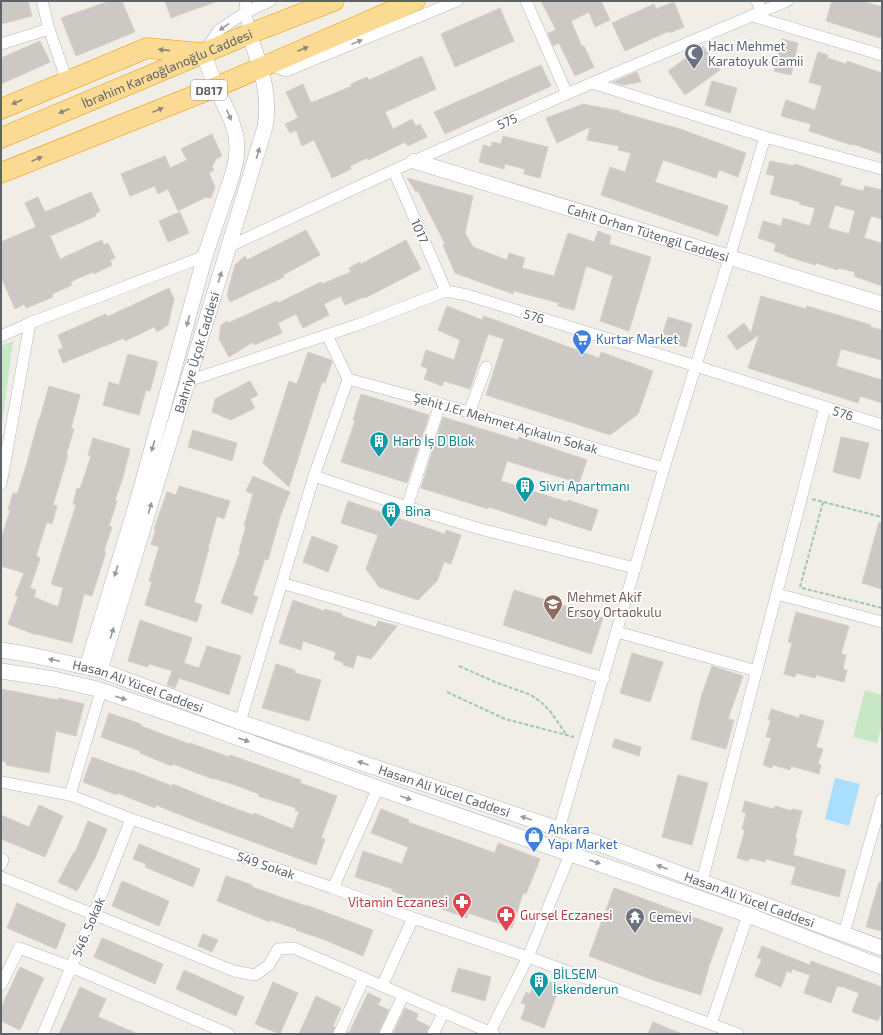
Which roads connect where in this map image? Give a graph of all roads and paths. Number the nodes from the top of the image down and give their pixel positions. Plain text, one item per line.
1 (42, 1) edge
2 (245, 1) edge
3 (270, 1) edge
4 (334, 1) edge
5 (415, 1) edge
6 (456, 1) edge
7 (526, 1) edge
8 (757, 1) edge
9 (787, 1) edge
10 (246, 12) junction
11 (757, 14) junction
12 (49, 29) junction
13 (249, 34) junction
14 (1, 44) edge
15 (203, 54) junction
16 (882, 55) edge
17 (265, 66) junction
18 (68, 81) junction
19 (592, 83) junction
20 (216, 87) junction
21 (567, 94) junction
22 (1, 109) edge
23 (765, 137) junction
24 (1, 138) edge
25 (414, 161) junction
26 (882, 169) edge
27 (394, 171) junction
28 (1, 173) edge
29 (230, 246) junction
30 (205, 256) junction
31 (729, 259) junction
32 (446, 291) junction
33 (882, 304) edge
34 (30, 323) junction
35 (327, 335) junction
36 (1, 336) edge
37 (696, 366) junction
38 (486, 367) dead end
39 (348, 379) junction
40 (188, 381) junction
41 (440, 404) junction
42 (824, 407) junction
43 (469, 412) junction
44 (882, 425) edge
45 (664, 468) junction
46 (314, 476) junction
47 (1, 484) edge
48 (802, 496) junction
49 (823, 502) junction
50 (407, 507) junction
51 (882, 517) edge
52 (635, 568) junction
53 (282, 583) junction
54 (780, 583) junction
55 (800, 587) junction
56 (777, 594) junction
57 (882, 608) edge
58 (882, 622) edge
59 (617, 632) junction
60 (1, 650) edge
61 (459, 666) dead end
62 (94, 668) junction
63 (1, 671) edge
64 (757, 671) junction
65 (604, 678) junction
66 (101, 691) junction
67 (447, 692) dead end
68 (240, 722) junction
69 (567, 735) junction
70 (585, 740) junction
71 (1, 782) edge
72 (378, 788) junction
73 (70, 795) junction
74 (882, 799) edge
75 (131, 819) junction
76 (559, 829) junction
77 (570, 854) junction
78 (1, 859) edge
79 (1, 866) edge
80 (1, 877) edge
81 (702, 881) junction
82 (333, 888) junction
83 (94, 914) junction
84 (748, 915) junction
85 (413, 918) junction
86 (844, 934) junction
87 (882, 948) edge
88 (528, 958) junction
89 (71, 967) junction
90 (882, 967) edge
91 (364, 978) junction
92 (1, 985) edge
93 (382, 986) junction
94 (403, 996) junction
95 (444, 1012) junction
96 (711, 1024) junction
97 (491, 1033) edge
98 (43, 1034) edge
99 (229, 1034) edge
100 (340, 1034) edge
101 (385, 1034) edge
102 (433, 1034) edge
103 (738, 1034) edge

1 - 12 street
2 - 10 street
3 - 10 street
4 - 13 highway, İbrahim Karaoğlanoğlu Caddesi
17 -> 5 highway, D817
17 -> 6 street
7 - 21 street
8 - 11 street
9 - 11 street, 575
10 - 13 street
10 -> 15 street
11 - 16 street
11 - 19 street, 575
12 - 14 street
12 - 18 street
13 - 15 highway, İbrahim Karaoğlanoğlu Caddesi
13 - 17 street, Bahriye Üçok Caddesi
15 -> 18 highway
15 - 20 street, Bahriye Üçok Caddesi
15 -> 24 highway, İbrahim Karaoğlanoğlu Caddesi
17 - 20 highway, D817
29 -> 17 street, Bahriye Üçok Caddesi
18 -> 22 highway
19 - 21 street, 575
19 - 23 street
28 -> 20 highway, D817
20 -> 30 street, Bahriye Üçok Caddesi
21 - 25 street, 575
23 - 26 street
23 - 31 street
25 - 27 street, 575
25 - 31 street, Cahit Orhan Tütengil Caddesi
27 - 29 street, 575
27 - 32 street, 1017
40 -> 29 street, Bahriye Üçok Caddesi
30 - 34 street
30 -> 62 street, Bahriye Üçok Caddesi
31 - 33 street, Cahit Orhan Tütengil Caddesi
31 - 37 street
32 - 35 street
32 - 37 street, 576
34 - 36 street
34 - 47 street
35 - 39 street
35 - 40 street
37 - 42 street, 576
37 - 45 street
38 - 43 street
39 - 41 street, Şehit J.Er Mehmet Açıkalın Sokak
39 - 46 street
62 -> 40 street, Bahriye Üçok Caddesi
41 - 43 street, Şehit J.Er Mehmet Açıkalın Sokak
41 - 50 street
42 - 44 street, 576
42 - 48 street
43 - 45 street, Şehit J.Er Mehmet Açıkalın Sokak
45 - 52 street
46 - 50 street
46 - 53 street
48 - 49 path
48 - 54 street
49 - 51 path
49 - 55 path
50 - 52 street
52 - 59 street
53 - 65 street
53 - 68 street
54 - 55 path
54 - 56 street
55 - 57 path
56 - 58 street
56 - 64 street
59 - 64 street
59 - 65 street
62 -> 60 street, Hasan Ali Yücel Caddesi
61 - 69 path
62 - 68 street, Hasan Ali Yücel Caddesi
63 - 66 street
64 - 81 street
65 - 70 street
66 -> 72 street
66 - 73 street
67 - 69 path
76 -> 68 street, Hasan Ali Yücel Caddesi
69 - 70 path
70 - 76 street
71 - 73 street, 549 Sokak
72 -> 77 street
72 - 82 street
73 - 75 street, 549 Sokak
74 - 86 street
75 - 82 street, 549 Sokak
75 - 83 street, 546. Sokak
81 -> 76 street, Hasan Ali Yücel Caddesi
77 -> 84 street
77 - 88 street
78 - 79 street
80 - 83 street
81 - 86 street, Hasan Ali Yücel Caddesi
82 - 85 street, 549 Sokak
83 - 89 street, 546. Sokak
83 - 91 street
84 - 90 street
84 - 96 street
85 - 88 street, 549 Sokak
85 - 93 street
86 - 87 street, Hasan Ali Yücel Caddesi
88 - 96 street, 549 Sokak
88 - 97 street
89 - 92 street
89 - 98 street, 546. Sokak
89 - 99 street
91 - 93 street
91 - 100 street
93 - 94 street
94 - 95 street
94 - 101 street
95 - 97 street
95 - 102 street
96 - 103 street, 549 Sokak

